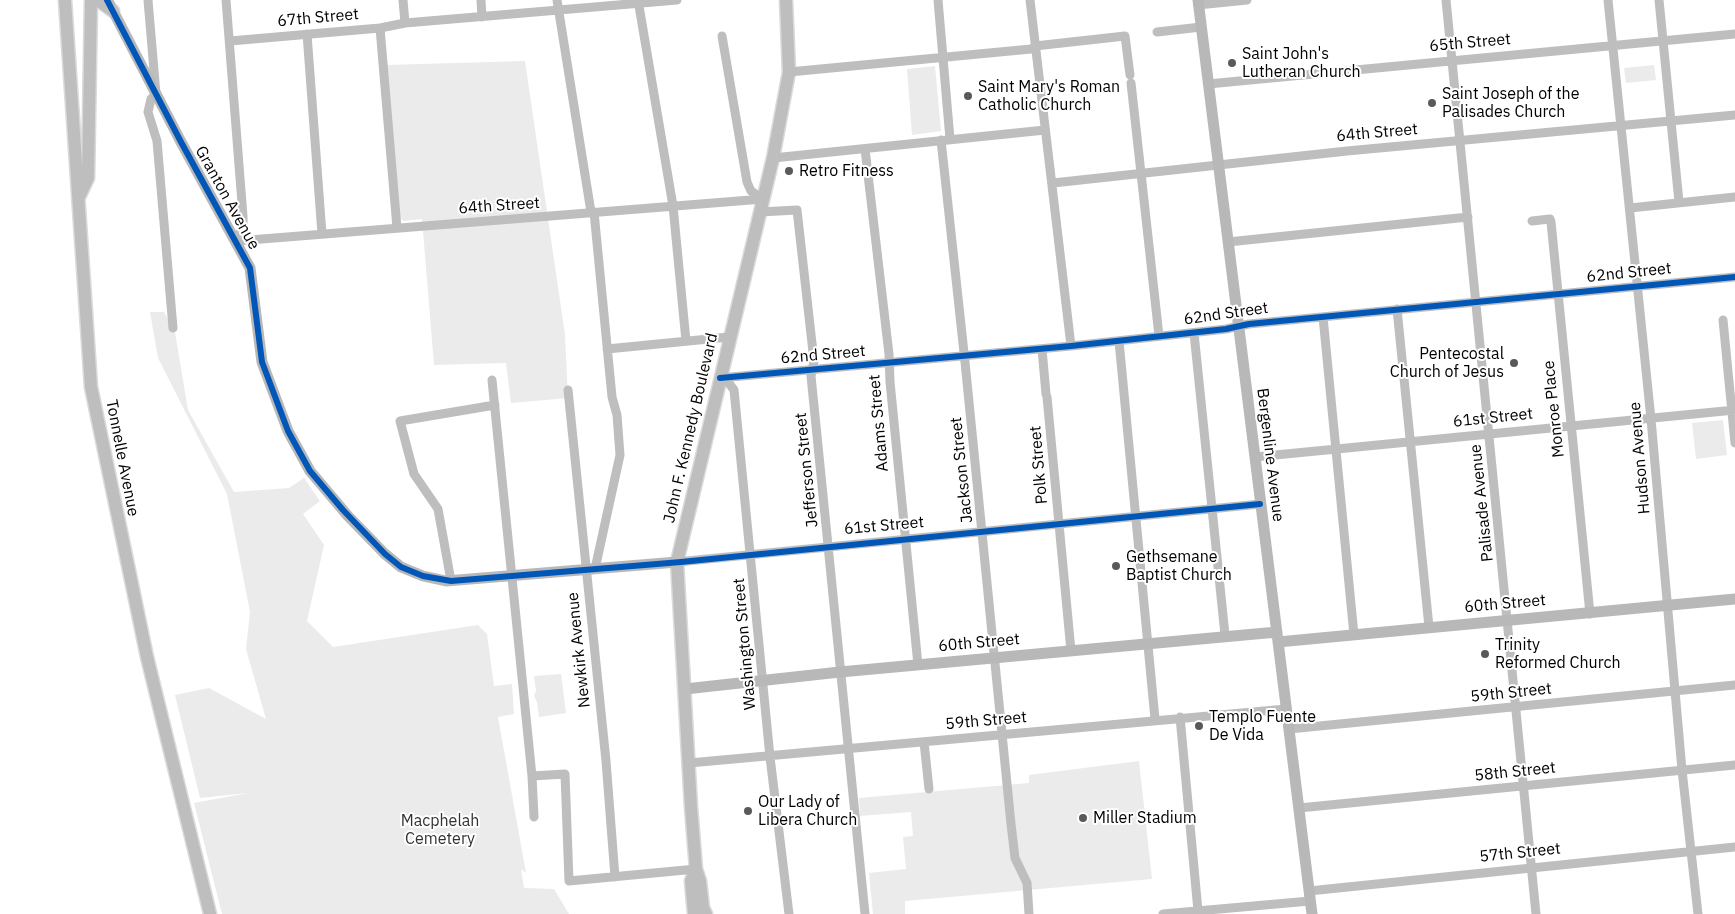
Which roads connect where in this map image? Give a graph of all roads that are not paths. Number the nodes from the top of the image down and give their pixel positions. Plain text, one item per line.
1 (65, 0) edge
2 (91, 0) edge
3 (148, 0) edge
4 (226, 0) edge
5 (403, 0) edge
6 (481, 0) edge
7 (557, 0) edge
8 (677, 0) edge
9 (786, 0) edge
10 (938, 0) edge
11 (1030, 0) edge
12 (1247, 0) edge
13 (1446, 0) edge
14 (1608, 0) edge
15 (1658, 0) edge
16 (638, 2) edge
17 (1198, 2) edge
18 (110, 6) edge
19 (558, 10) junction
20 (482, 17) junction
21 (405, 23) junction
22 (1201, 27) junction
23 (380, 28) junction
24 (1156, 32) dead end
25 (307, 34) junction
26 (1735, 34) edge
27 (722, 36) dead end
28 (1662, 40) junction
29 (230, 41) junction
30 (1612, 45) junction
31 (1035, 46) junction
32 (944, 58) junction
33 (1452, 60) junction
34 (790, 72) junction
35 (1208, 84) junction
36 (156, 94) junction
37 (1735, 114) edge
38 (1671, 120) junction
39 (1621, 126) junction
40 (1045, 130) junction
41 (945, 140) junction
42 (1460, 140) junction
43 (865, 149) junction
44 (773, 158) junction
45 (1218, 165) junction
46 (1140, 173) junction
47 (1053, 183) junction
48 (1735, 196) edge
49 (79, 197) junction
50 (763, 199) junction
51 (1679, 202) junction
52 (673, 206) junction
53 (1630, 208) junction
54 (592, 212) junction
55 (760, 212) junction
56 (1468, 217) junction
57 (1532, 220) dead end
58 (397, 228) junction
59 (322, 234) junction
60 (238, 241) junction
61 (1228, 242) junction
62 (1735, 277) edge
63 (1638, 286) junction
64 (1558, 294) junction
65 (1477, 303) junction
66 (1397, 309) junction
67 (1323, 316) junction
68 (1723, 320) dead end
69 (1238, 326) junction
70 (174, 328) dead end
71 (1194, 333) junction
72 (729, 336) junction
73 (1159, 336) junction
74 (686, 341) junction
75 (1119, 341) junction
76 (1072, 346) junction
77 (607, 349) junction
78 (1042, 349) junction
79 (965, 356) junction
80 (889, 362) junction
81 (813, 369) junction
82 (720, 378) junction
83 (492, 380) dead end
84 (568, 390) dead end
85 (494, 405) junction
86 (1733, 410) edge
87 (1651, 418) junction
88 (1571, 426) junction
89 (1490, 434) junction
90 (1412, 442) junction
91 (1735, 443) edge
92 (1336, 449) junction
93 (1254, 457) junction
94 (1260, 504) junction
95 (1213, 508) junction
96 (1136, 516) junction
97 (1059, 524) junction
98 (982, 531) junction
99 (904, 538) junction
100 (828, 546) junction
101 (752, 554) junction
102 (677, 562) junction
103 (590, 569) junction
104 (511, 576) junction
105 (451, 581) junction
106 (1735, 599) edge
107 (1668, 605) junction
108 (1590, 614) junction
109 (1508, 620) junction
110 (1429, 627) junction
111 (1226, 635) junction
112 (1354, 635) junction
113 (1278, 637) junction
114 (1148, 644) junction
115 (1071, 651) junction
116 (994, 658) junction
117 (918, 665) junction
118 (840, 672) junction
119 (764, 680) junction
120 (1735, 685) edge
121 (685, 689) junction
122 (1676, 691) junction
123 (1516, 707) junction
124 (1286, 709) junction
125 (1180, 717) junction
126 (1155, 719) junction
127 (1289, 728) junction
128 (1001, 734) junction
129 (924, 742) junction
130 (848, 749) junction
131 (770, 757) junction
132 (689, 763) junction
133 (1735, 765) edge
134 (1682, 770) junction
135 (532, 776) junction
136 (1523, 786) junction
137 (929, 789) dead end
138 (1299, 808) junction
139 (534, 817) dead end
140 (1735, 847) edge
141 (1692, 850) junction
142 (1531, 866) junction
143 (696, 869) junction
144 (616, 877) junction
145 (1310, 896) junction
146 (1198, 911) junction
147 (210, 914) edge
148 (694, 914) edge
149 (706, 914) edge
150 (789, 914) edge
151 (865, 914) edge
152 (1029, 914) edge
153 (1163, 914) edge
154 (1312, 914) edge
155 (1536, 914) edge
156 (1698, 914) edge

1 - 49 main road, Tonnelle Avenue
2 - 18 main road
2 - 49 main road
3 - 36 street
4 - 29 street
5 - 21 street
6 - 20 street
7 - 19 street
8 - 16 street, 67th Street
9 - 34 main road, John F. Kennedy Boulevard
10 - 32 street, Jackson Street
11 - 31 street
12 - 17 street
13 - 33 street, Palisade Avenue
14 - 30 street, Hudson Avenue
15 - 28 street
16 - 19 street, 67th Street
16 - 52 street
17 - 22 street, Bergenline Avenue
18 - 36 street, Granton Avenue
19 - 20 street, 67th Street
19 - 54 street
20 - 21 street, 67th Street
21 - 23 street, 67th Street
22 - 24 street
22 - 35 street, Bergenline Avenue
23 - 25 street, 67th Street
23 - 58 street
25 - 29 street, 67th Street
25 - 59 street
26 - 28 street, 65th Street
27 - 50 street
28 - 30 street, 65th Street
28 - 38 street
29 - 60 street
30 - 33 street, 65th Street
30 - 39 street, Hudson Avenue
31 - 32 street
31 - 40 street
31 - 46 street
32 - 34 street
32 - 41 street, Jackson Street
33 - 35 street, 65th Street
33 - 42 street, Palisade Avenue
34 - 44 main road, John F. Kennedy Boulevard
35 - 45 street, Bergenline Avenue
36 - 60 street, Granton Avenue
36 - 70 street
37 - 38 street, 64th Street
38 - 39 street, 64th Street
38 - 51 street
39 - 42 street, 64th Street
39 - 53 street, Hudson Avenue
40 - 41 street
40 - 47 street
41 - 43 street
41 - 79 street, Jackson Street
42 - 45 street, 64th Street
42 - 56 street, Palisade Avenue
43 - 44 street
43 - 80 street, Adams Street
44 - 50 main road, John F. Kennedy Boulevard
45 - 46 street, 64th Street
45 - 61 street, Bergenline Avenue
46 - 47 street, 64th Street
46 - 73 street
47 - 76 street
48 - 51 street
49 - 147 main road, Tonnelle Avenue
50 - 52 street, 64th Street
50 - 55 main road, John F. Kennedy Boulevard
51 - 53 street
52 - 54 street, 64th Street
52 - 74 street
53 - 63 street, Hudson Avenue
54 - 58 street, 64th Street
54 - 77 street
55 - 72 main road, John F. Kennedy Boulevard
55 - 81 street, Jefferson Street
56 - 61 street
56 - 65 street, Palisade Avenue
57 - 64 street, Monroe Place
58 - 59 street, 64th Street
59 - 60 street, 64th Street
60 - 105 street, Granton Avenue
61 - 69 street, Bergenline Avenue
62 - 63 street, 62nd Street
63 - 64 street, 62nd Street
63 - 87 street, Hudson Avenue
64 - 65 street, 62nd Street
64 - 88 street, Monroe Place
65 - 66 street, 62nd Street
65 - 89 street, Palisade Avenue
66 - 67 street, 62nd Street
66 - 90 street
67 - 69 street, 62nd Street
67 - 92 street
68 - 86 street
69 - 71 street, 62nd Street
69 - 93 street, Bergenline Avenue
71 - 73 street, 62nd Street
71 - 95 street
72 - 74 street
72 - 82 main road, John F. Kennedy Boulevard
73 - 75 street, 62nd Street
74 - 77 street
75 - 76 street, 62nd Street
75 - 96 street
76 - 78 street, 62nd Street
77 - 103 street
78 - 79 street, 62nd Street
78 - 97 street, Polk Street
79 - 80 street, 62nd Street
79 - 98 street, Jackson Street
80 - 81 street, 62nd Street
80 - 99 street, Adams Street
81 - 82 street, 62nd Street
81 - 100 street, Jefferson Street
82 - 101 street, Washington Street
82 - 102 main road, John F. Kennedy Boulevard
83 - 85 street
84 - 103 street, Newkirk Avenue
85 - 104 street
85 - 105 street
86 - 87 street, 61st Street
86 - 91 street
87 - 88 street, 61st Street
87 - 107 street, Hudson Avenue
88 - 89 street, 61st Street
88 - 108 street, Monroe Place
89 - 90 street, 61st Street
89 - 109 street, Palisade Avenue
90 - 92 street, 61st Street
90 - 110 street
92 - 93 street, 61st Street
92 - 112 street
93 - 94 street, Bergenline Avenue
94 - 95 street, 61st Street
94 - 113 street, Bergenline Avenue
95 - 96 street, 61st Street
95 - 111 street
96 - 97 street, 61st Street
96 - 114 street
97 - 98 street, 61st Street
97 - 115 street, Polk Street
98 - 99 street, 61st Street
98 - 116 street, Jackson Street
99 - 100 street, 61st Street
99 - 117 street, Adams Street
100 - 101 street, 61st Street
100 - 118 street, Jefferson Street
101 - 102 street, 61st Street
101 - 119 street, Washington Street
102 - 103 street, 61st Street
102 - 121 main road, John F. Kennedy Boulevard
103 - 104 street, 61st Street
103 - 144 street, Newkirk Avenue
104 - 105 street, Granton Avenue
104 - 135 street
106 - 107 street, 60th Street
107 - 108 street, 60th Street
107 - 122 street, Hudson Avenue
108 - 109 street, 60th Street
109 - 110 street, 60th Street
109 - 123 street, Palisade Avenue
110 - 112 street, 60th Street
111 - 113 street, 60th Street
111 - 114 street, 60th Street
112 - 113 street, 60th Street
113 - 124 street, Bergenline Avenue
114 - 115 street, 60th Street
114 - 126 street
115 - 116 street, 60th Street
116 - 117 street, 60th Street
116 - 128 street, Jackson Street
117 - 118 street, 60th Street
118 - 119 street, 60th Street
118 - 130 street, Jefferson Street
119 - 121 street, 60th Street
119 - 131 street, Washington Street
120 - 122 street, 59th Street
121 - 132 main road, John F. Kennedy Boulevard
122 - 123 street, 59th Street
122 - 134 street, Hudson Avenue
123 - 127 street, 59th Street
123 - 136 street, Palisade Avenue
124 - 125 street, 59th Street
124 - 127 street, Bergenline Avenue
125 - 126 street, 59th Street
125 - 146 street
126 - 128 street, 59th Street
127 - 138 street, Bergenline Avenue
128 - 129 street, 59th Street
128 - 152 street, Jackson Street
129 - 130 street, 59th Street
129 - 137 street
130 - 131 street, 59th Street
130 - 151 street, Jefferson Street
131 - 132 street, 59th Street
131 - 150 street, Washington Street
132 - 143 main road, John F. Kennedy Boulevard
133 - 134 street, 58th Street
134 - 136 street, 58th Street
134 - 141 street, Hudson Avenue
135 - 139 street
135 - 144 street
136 - 138 street, 58th Street
136 - 142 street, Palisade Avenue
138 - 145 street, Bergenline Avenue
140 - 141 street, 57th Street
141 - 142 street, 57th Street
141 - 156 street, Hudson Avenue
142 - 145 street, 57th Street
142 - 155 street, Palisade Avenue
143 - 144 street
143 - 148 main road, John F. Kennedy Boulevard
143 - 149 main road, John F. Kennedy Boulevard
145 - 146 street, 57th Street
145 - 154 street, Bergenline Avenue
146 - 153 street, 57th Street

